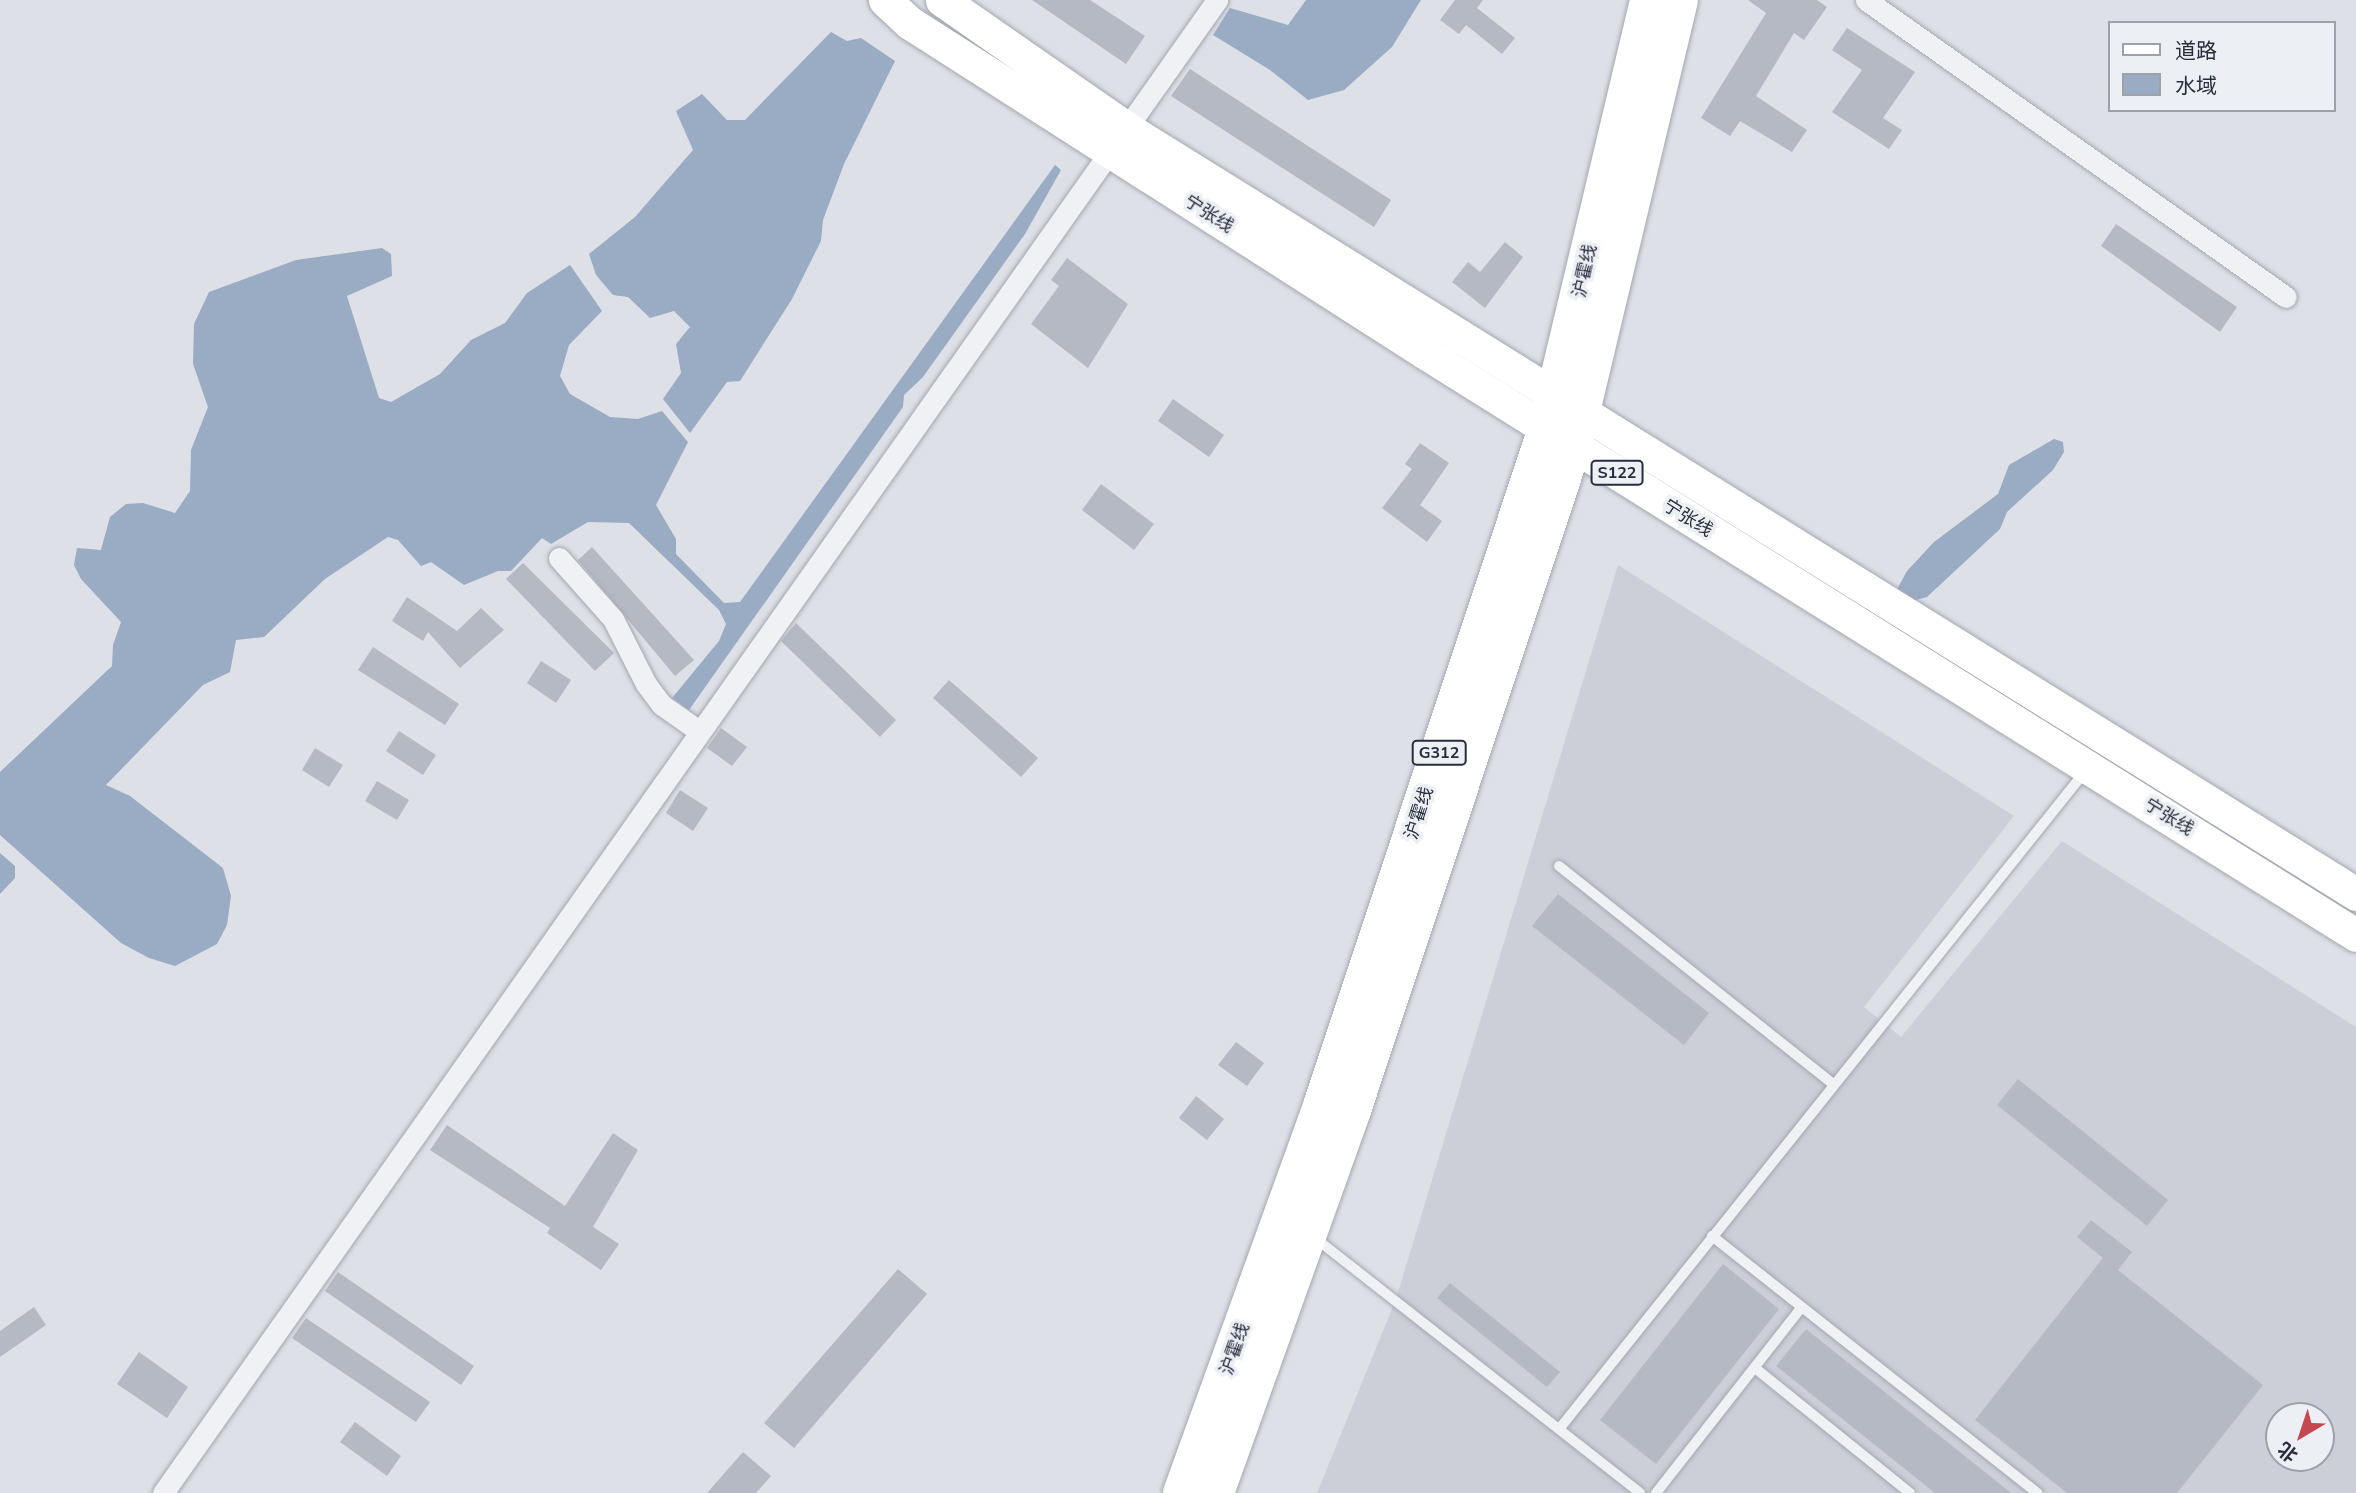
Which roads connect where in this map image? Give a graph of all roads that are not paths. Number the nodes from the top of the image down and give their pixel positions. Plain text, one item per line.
1 (885, 0) edge
2 (942, 0) edge
3 (1217, 0) edge
4 (1649, 0) edge
5 (1679, 0) edge
6 (1866, 0) edge
7 (1119, 139) junction
8 (2286, 297) dead end
9 (1564, 421) junction
10 (559, 558) dead end
11 (699, 731) junction
12 (2088, 767) junction
13 (1559, 866) dead end
14 (2356, 894) edge
15 (2356, 935) edge
16 (1833, 1084) junction
17 (1295, 1229) junction
18 (1712, 1236) junction
19 (1802, 1307) junction
20 (1755, 1368) junction
21 (1560, 1428) junction
22 (163, 1493) edge
23 (1182, 1493) edge
24 (1214, 1493) edge
25 (1640, 1493) edge
26 (1656, 1493) edge
27 (1910, 1493) edge
28 (2038, 1493) edge

1 - 7 main road, 宁张线 / S122
2 - 7 main road, 宁张线 / S122
3 - 7 street
4 - 9 highway, 沪霍线 / G312
5 - 9 highway, 沪霍线 / G312
6 - 8 street
7 - 9 main road, 宁张线 / S122
7 - 11 street
9 - 12 main road, 宁张线 / S122
9 - 14 main road, 宁张线 / S122
9 - 17 highway, 沪霍线 / G312
10 - 11 street
11 - 22 street
12 - 15 main road, 宁张线 / S122
12 - 16 lane
13 - 16 lane
16 - 18 lane
17 - 21 lane
17 - 23 highway, 沪霍线 / G312
17 - 24 highway, 沪霍线 / G312
18 - 19 lane
18 - 21 lane
19 - 20 lane
19 - 28 lane
20 - 26 lane
20 - 27 lane
21 - 25 lane

